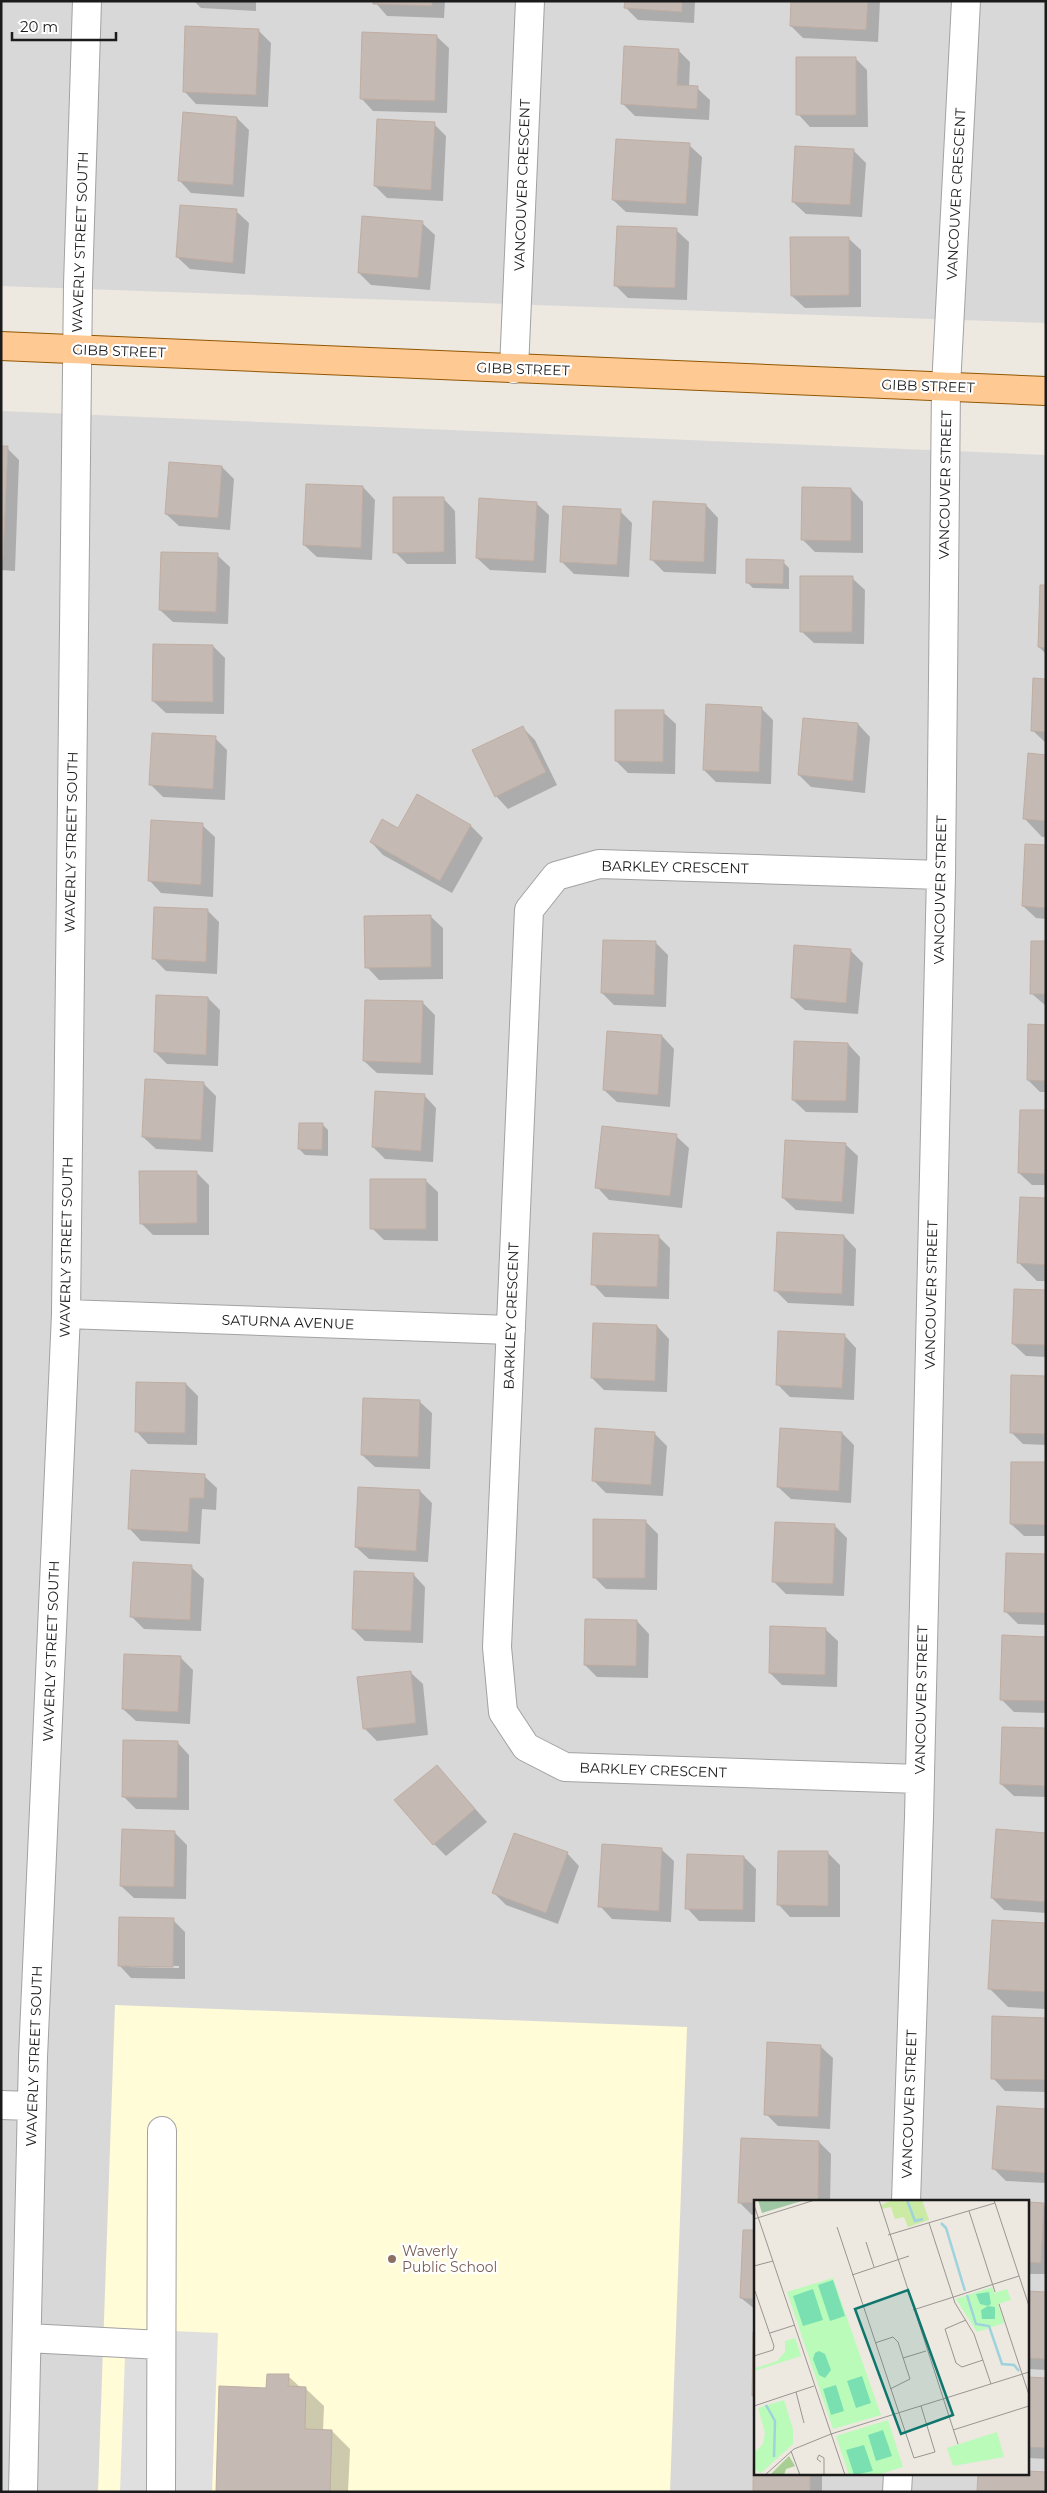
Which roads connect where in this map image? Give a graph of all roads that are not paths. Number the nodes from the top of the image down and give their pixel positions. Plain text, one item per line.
1 (88, 1) edge
2 (530, 1) edge
3 (966, 1) edge
4 (1, 346) edge
5 (78, 349) junction
6 (514, 369) junction
7 (946, 387) junction
8 (1046, 391) edge
9 (941, 874) junction
10 (66, 1314) junction
11 (511, 1330) junction
12 (919, 1780) junction
13 (1, 2105) edge
14 (32, 2106) junction
15 (162, 2132) dead end
16 (906, 2200) edge
17 (26, 2338) junction
18 (161, 2345) junction
19 (898, 2476) edge
20 (23, 2492) edge
21 (161, 2492) edge
22 (898, 2492) edge

1 - 5 street, WAVERLY STREET SOUTH
2 - 6 street, VANCOUVER CRESCENT
3 - 7 street, VANCOUVER CRESCENT
4 - 5 main road, GIBB STREET
5 - 6 main road, GIBB STREET
5 - 10 street, WAVERLY STREET SOUTH
6 - 7 main road, GIBB STREET
7 - 8 main road, GIBB STREET
7 - 9 street, VANCOUVER STREET
9 - 11 street, BARKLEY CRESCENT
9 - 12 street, VANCOUVER STREET
10 - 11 street, SATURNA AVENUE
10 - 14 street, WAVERLY STREET SOUTH
11 - 12 street, BARKLEY CRESCENT
12 - 16 street, VANCOUVER STREET
13 - 14 street
14 - 17 street, WAVERLY STREET SOUTH
15 - 18 street
17 - 18 street
17 - 20 street, WAVERLY STREET SOUTH
18 - 21 street
19 - 22 street

